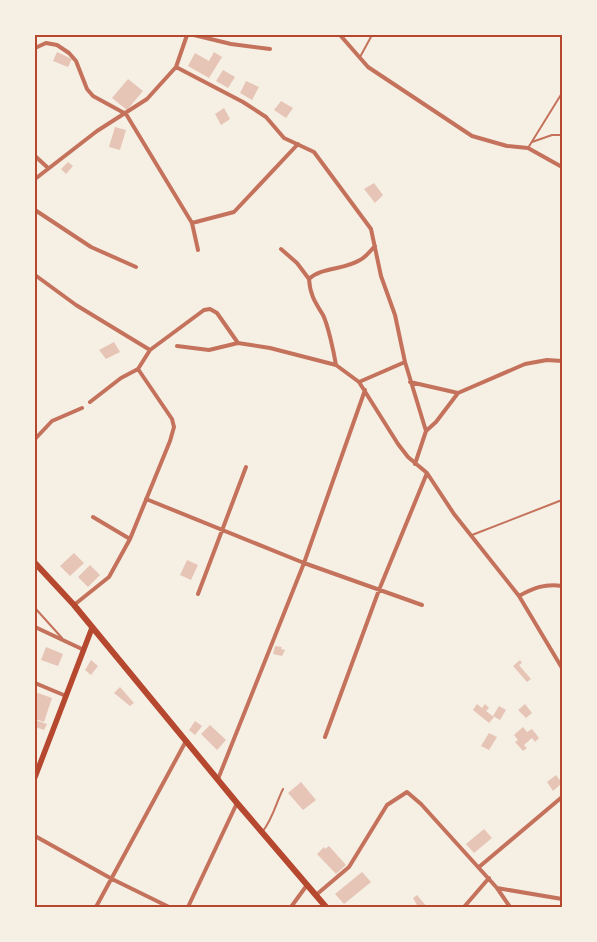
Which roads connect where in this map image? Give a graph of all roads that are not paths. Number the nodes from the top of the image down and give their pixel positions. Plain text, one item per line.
1 (187, 35) edge
2 (194, 35) edge
3 (340, 35) edge
4 (372, 35) edge
5 (35, 48) edge
6 (270, 49) dead end
7 (360, 57) junction
8 (176, 67) junction
9 (562, 93) edge
10 (126, 114) junction
11 (562, 135) edge
12 (532, 142) junction
13 (298, 144) junction
14 (528, 148) junction
15 (35, 156) edge
16 (47, 167) junction
17 (562, 167) edge
18 (35, 178) edge
19 (35, 210) edge
20 (192, 223) junction
21 (375, 246) junction
22 (281, 249) dead end
23 (198, 250) dead end
24 (136, 267) dead end
25 (35, 275) edge
26 (308, 279) junction
27 (238, 343) junction
28 (178, 346) dead end
29 (150, 350) junction
30 (405, 362) junction
31 (562, 362) edge
32 (336, 365) junction
33 (138, 370) junction
34 (360, 382) junction
35 (410, 382) junction
36 (365, 390) junction
37 (458, 393) junction
38 (90, 402) dead end
39 (82, 408) dead end
40 (426, 431) junction
41 (35, 439) edge
42 (415, 464) junction
43 (246, 467) dead end
44 (427, 473) junction
45 (146, 498) junction
46 (562, 500) edge
47 (93, 516) dead end
48 (223, 530) junction
49 (472, 535) junction
50 (130, 539) junction
51 (304, 562) junction
52 (35, 563) edge
53 (562, 586) edge
54 (379, 590) junction
55 (198, 594) dead end
56 (519, 596) junction
57 (422, 605) dead end
58 (74, 606) junction
59 (35, 608) edge
60 (35, 627) edge
61 (92, 628) junction
62 (64, 641) junction
63 (84, 650) junction
64 (562, 668) edge
65 (35, 683) edge
66 (66, 696) junction
67 (325, 737) dead end
68 (186, 741) junction
69 (35, 777) edge
70 (218, 780) junction
71 (283, 789) dead end
72 (562, 797) edge
73 (237, 803) junction
74 (262, 832) junction
75 (35, 836) edge
76 (479, 867) junction
77 (489, 878) junction
78 (112, 879) junction
79 (307, 885) junction
80 (497, 888) junction
81 (316, 895) junction
82 (562, 899) edge
83 (96, 907) edge
84 (169, 907) edge
85 (188, 907) edge
86 (291, 907) edge
87 (326, 907) edge
88 (464, 907) edge
89 (510, 907) edge

1 - 8 street
2 - 6 street
3 - 7 street
4 - 7 lane
5 - 10 street
7 - 14 street
8 - 10 street
8 - 13 street
9 - 12 lane
10 - 16 street
10 - 20 street
11 - 12 lane
12 - 14 lane
13 - 20 street
13 - 21 street
14 - 17 street
15 - 16 street
16 - 18 street
19 - 24 street
20 - 23 street
21 - 26 street
21 - 30 street
22 - 26 street
25 - 29 street
26 - 32 street
27 - 28 street
27 - 29 street
27 - 32 street
29 - 33 street
30 - 34 street
30 - 35 street
31 - 37 street
32 - 34 street
33 - 38 street
33 - 45 street
34 - 36 street
35 - 37 street
35 - 40 street
36 - 42 street
36 - 51 street
37 - 40 street
39 - 41 street
40 - 42 street
42 - 44 street
43 - 48 street
44 - 49 street
44 - 54 street
45 - 48 street
45 - 50 street
46 - 49 lane
47 - 50 street
48 - 51 street
48 - 55 street
49 - 56 street
50 - 58 street
51 - 54 street
51 - 70 street
52 - 58 main road
53 - 56 street
54 - 57 street
54 - 67 street
56 - 64 street
58 - 61 main road
59 - 62 lane
60 - 62 street
61 - 63 main road
61 - 68 main road
62 - 63 street
63 - 66 main road
65 - 66 street
66 - 69 main road
68 - 70 main road
68 - 78 street
70 - 73 main road
71 - 74 lane
72 - 76 street
73 - 74 main road
73 - 85 street
74 - 79 main road
75 - 78 street
76 - 77 street
76 - 81 street
77 - 80 street
77 - 88 street
78 - 83 street
78 - 84 street
79 - 81 main road
79 - 86 street
80 - 82 street
80 - 89 street
81 - 87 main road

